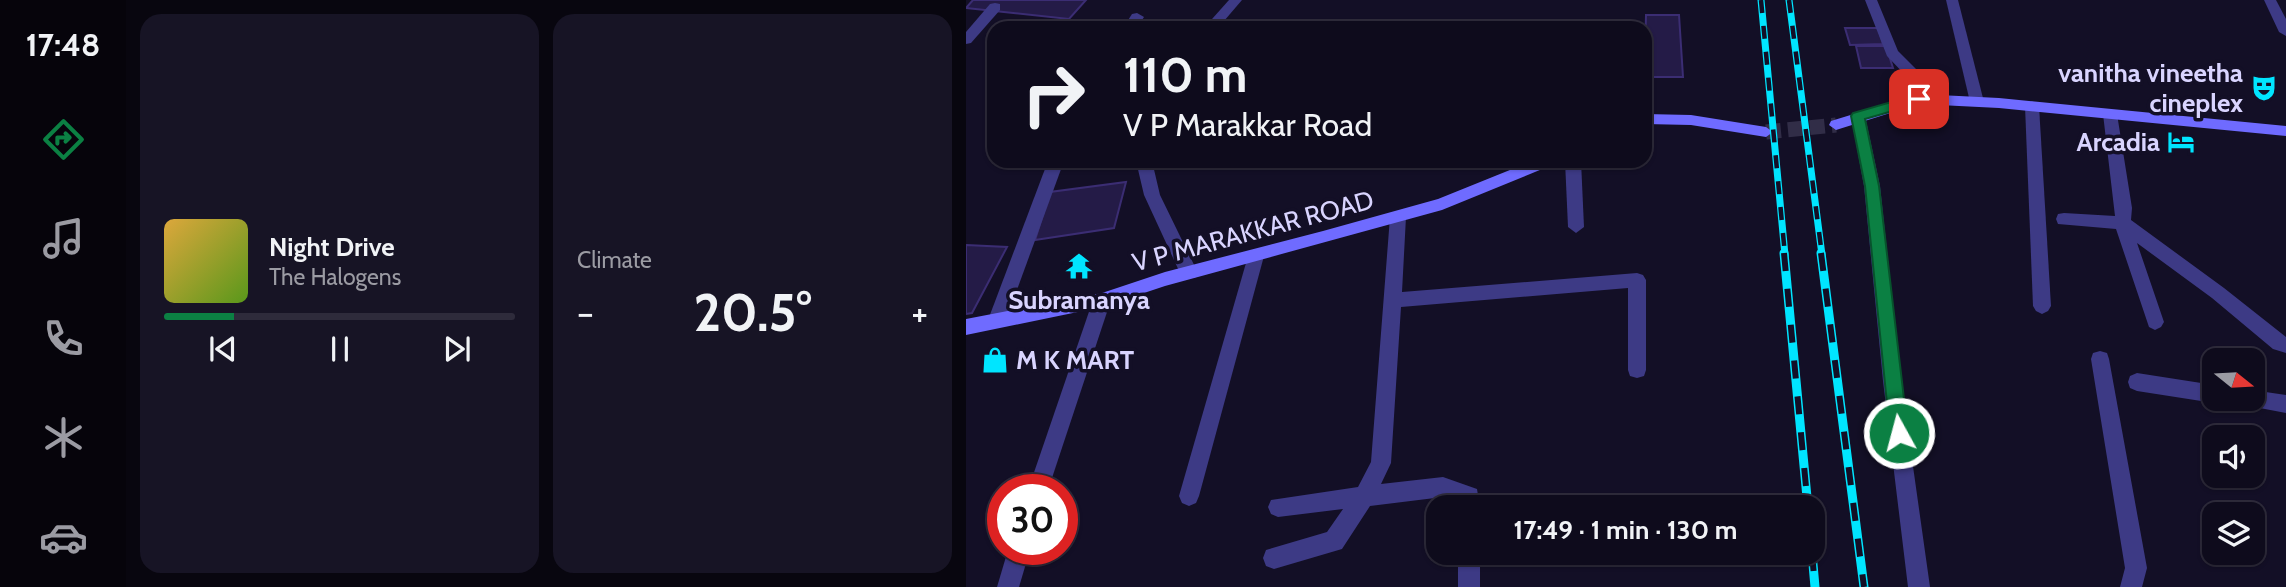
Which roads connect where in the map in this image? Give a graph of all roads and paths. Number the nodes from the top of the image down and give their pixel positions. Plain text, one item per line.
1 (1236, 0) edge
2 (1871, 0) edge
3 (1952, 0) edge
4 (2270, 0) edge
5 (995, 7) dead end
6 (1217, 21) edge
7 (2286, 32) edge
8 (966, 40) edge
9 (1937, 99) junction
10 (1977, 102) junction
11 (2032, 106) junction
12 (2110, 114) junction
13 (1858, 116) junction
14 (1652, 119) edge
15 (1836, 125) tunnel mouth
16 (2286, 131) edge
17 (1766, 132) tunnel mouth
18 (1053, 168) edge
19 (1146, 168) edge
20 (1530, 168) edge
21 (1573, 168) edge
22 (1398, 217) junction
23 (2064, 219) dead end
24 (2122, 223) junction
25 (1576, 227) dead end
26 (1256, 256) junction
27 (1189, 273) junction
28 (1102, 300) junction
29 (1392, 300) junction
30 (2042, 306) dead end
31 (997, 320) junction
32 (2155, 322) dead end
33 (966, 327) edge
34 (2286, 345) edge
35 (2100, 359) dead end
36 (1637, 370) dead end
37 (2137, 382) dead end
38 (2202, 392) edge
39 (2265, 401) edge
40 (2286, 404) edge
41 (1043, 474) edge
42 (1365, 495) junction
43 (1467, 495) edge
44 (1189, 496) dead end
45 (1278, 507) dead end
46 (1274, 558) dead end
47 (1015, 565) edge
48 (1469, 565) edge
49 (1008, 587) edge
50 (1469, 587) edge
51 (1919, 587) edge
52 (2131, 587) edge

1 - 6 street
2 - 9 street
3 - 10 street
4 - 7 street
5 - 8 street
9 - 10 street
9 - 13 street
10 - 11 street
11 - 12 street
11 - 30 street
12 - 16 street
12 - 24 street
13 - 15 street
13 - 51 street
14 - 17 street
18 - 31 street
19 - 27 street
20 - 22 street, V P MARAKKAR ROAD
21 - 25 street
22 - 26 street, V P MARAKKAR ROAD
22 - 29 street
23 - 24 street
24 - 32 street
24 - 34 street
26 - 27 street, V P MARAKKAR ROAD
26 - 44 street
27 - 28 street, V P MARAKKAR ROAD
28 - 31 street, V P MARAKKAR ROAD
28 - 41 street
29 - 36 street
29 - 42 street
31 - 33 street, V P MARAKKAR ROAD
35 - 52 street
37 - 38 street
39 - 40 street
42 - 43 street
42 - 45 street
42 - 46 street
47 - 49 street
48 - 50 street

